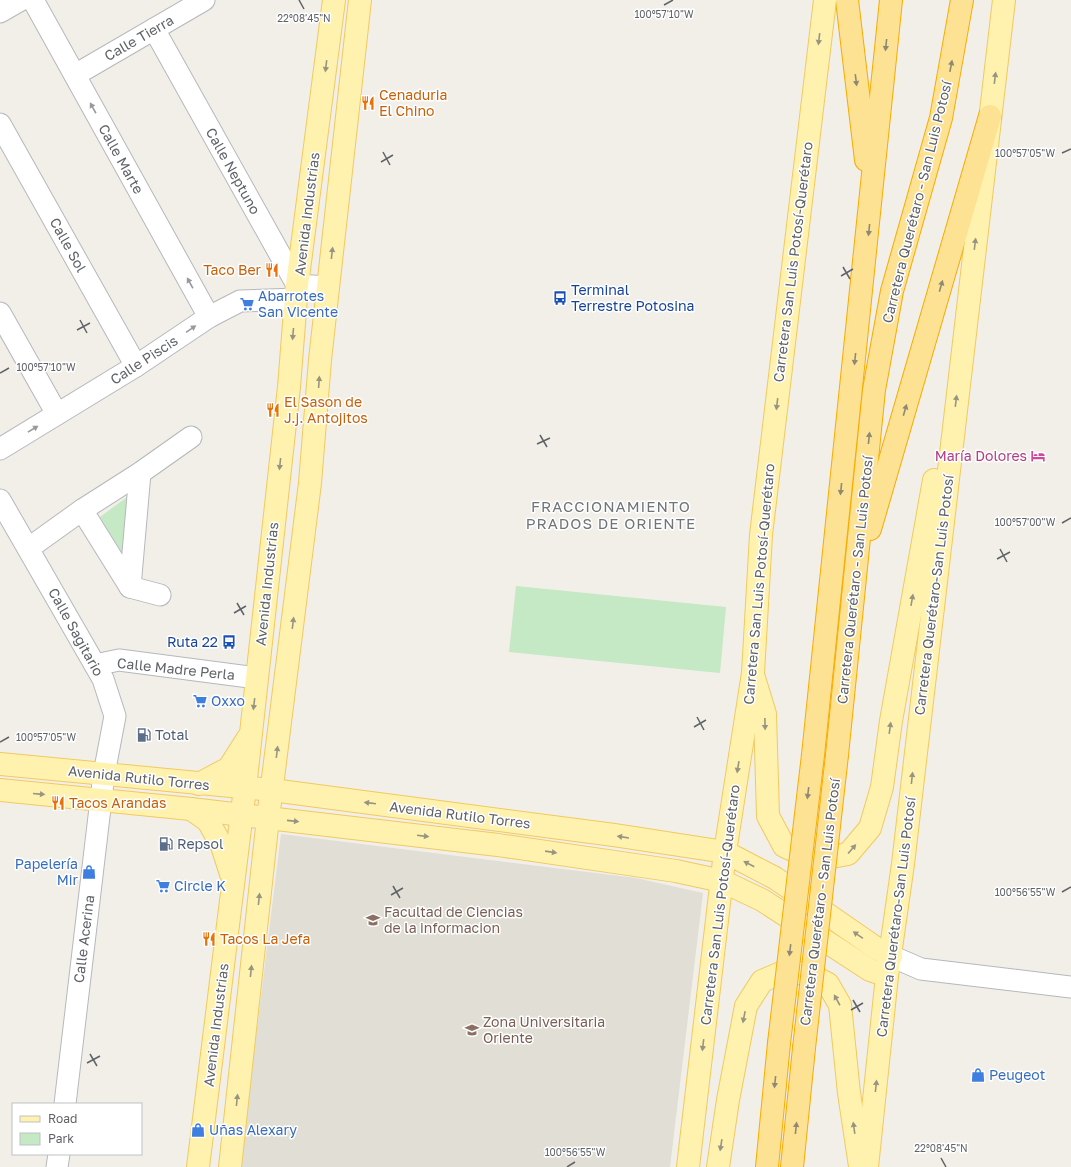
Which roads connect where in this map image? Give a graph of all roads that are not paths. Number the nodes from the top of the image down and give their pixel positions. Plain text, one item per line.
1 (22, 0) edge
2 (33, 0) edge
3 (204, 0) edge
4 (334, 0) edge
5 (825, 0) edge
6 (847, 0) edge
7 (962, 0) edge
8 (1004, 0) edge
9 (358, 2) edge
10 (892, 2) edge
11 (0, 12) edge
12 (154, 29) junction
13 (329, 41) junction
14 (355, 45) junction
15 (75, 75) junction
16 (990, 116) junction
17 (0, 124) edge
18 (871, 205) junction
19 (328, 287) junction
20 (297, 292) junction
21 (0, 313) edge
22 (209, 317) junction
23 (136, 366) junction
24 (57, 414) junction
25 (190, 437) dead end
26 (952, 440) junction
27 (0, 449) edge
28 (140, 473) junction
29 (0, 500) edge
30 (82, 510) junction
31 (29, 548) junction
32 (854, 582) junction
33 (130, 587) junction
34 (160, 595) dead end
35 (95, 665) junction
36 (753, 673) junction
37 (257, 678) junction
38 (250, 736) junction
39 (0, 764) edge
40 (104, 774) junction
41 (199, 784) junction
42 (245, 788) junction
43 (0, 790) edge
44 (272, 790) junction
45 (100, 800) junction
46 (191, 808) junction
47 (241, 815) junction
48 (268, 818) junction
49 (725, 852) junction
50 (722, 881) junction
51 (233, 883) junction
52 (889, 966) junction
53 (1071, 988) edge
54 (65, 1103) edge
55 (59, 1155) edge
56 (57, 1167) edge
57 (198, 1167) edge
58 (230, 1167) edge
59 (688, 1167) edge
60 (718, 1167) edge
61 (767, 1167) edge
62 (792, 1167) edge
63 (860, 1167) edge
64 (868, 1167) edge

1 - 11 street
2 - 15 street, Calle Marte
3 - 12 street, Calle Tierra
4 - 13 main road, Avenida Industrias
5 -> 36 main road, Carretera San Luis Potosí-Querétaro
6 -> 18 highway
32 -> 7 highway, Carretera Querétaro - San Luis Potosí
16 -> 8 main road, Carretera Querétaro-San Luis Potosí
9 - 14 main road, Avenida Industrias
10 -> 18 highway, Carretera Querétaro - San Luis Potosí
12 - 15 street, Calle Tierra
12 - 20 street, Calle Neptuno
13 - 14 main road
13 -> 20 main road, Avenida Industrias
19 -> 14 main road, Avenida Industrias
22 -> 15 street, Calle Marte
26 -> 16 main road, Carretera Querétaro-San Luis Potosí
32 -> 16 highway
17 - 23 street, Calle Sol
18 -> 61 highway, Carretera Querétaro - San Luis Potosí, bridge
19 - 20 street
44 -> 19 main road, Avenida Industrias
20 - 22 street, Calle Piscis
20 -> 37 main road, Avenida Industrias
21 - 24 street
23 -> 22 street, Calle Piscis
23 - 24 street, Calle Piscis
27 -> 24 street, Calle Piscis
25 - 28 street
36 -> 26 main road
52 -> 26 main road, Carretera Querétaro-San Luis Potosí
28 - 30 street
28 - 33 street
29 - 31 street, Calle Sagitario
30 - 31 street
30 - 33 street
31 - 35 street, Calle Sagitario
62 -> 32 highway, Carretera Querétaro - San Luis Potosí, bridge
33 - 34 street
35 - 37 street, Calle Madre Perla
35 - 40 street, Calle Sagitario
36 -> 49 main road, Carretera San Luis Potosí-Querétaro
37 -> 38 main road, Avenida Industrias
38 - 41 main road
38 - 42 main road, Avenida Industrias
39 - 40 main road, Avenida Rutilo Torres
40 - 41 main road, Avenida Rutilo Torres
40 - 45 street, Calle Acerina
41 - 42 main road, Avenida Rutilo Torres
42 - 44 main road, Avenida Rutilo Torres
42 - 47 main road, Avenida Industrias
43 -> 45 main road, Avenida Rutilo Torres
44 - 48 main road, Avenida Industrias
49 -> 44 main road, Avenida Rutilo Torres
45 - 46 main road, Avenida Rutilo Torres
45 - 54 street, Calle Acerina
46 - 47 main road, Avenida Rutilo Torres
46 - 51 main road
47 - 48 main road, Avenida Rutilo Torres
47 - 51 main road, Avenida Industrias
48 -> 50 main road, Avenida Rutilo Torres
58 -> 48 main road, Avenida Industrias
49 - 50 main road, Carretera San Luis Potosí-Querétaro
52 -> 49 main road, Avenida Rutilo Torres
50 - 52 main road, Avenida Rutilo Torres
50 -> 59 main road, Carretera San Luis Potosí-Querétaro
51 - 57 main road, Avenida Industrias
52 - 53 street
64 -> 52 main road, Carretera Querétaro-San Luis Potosí
55 - 56 street
63 -> 60 main road

